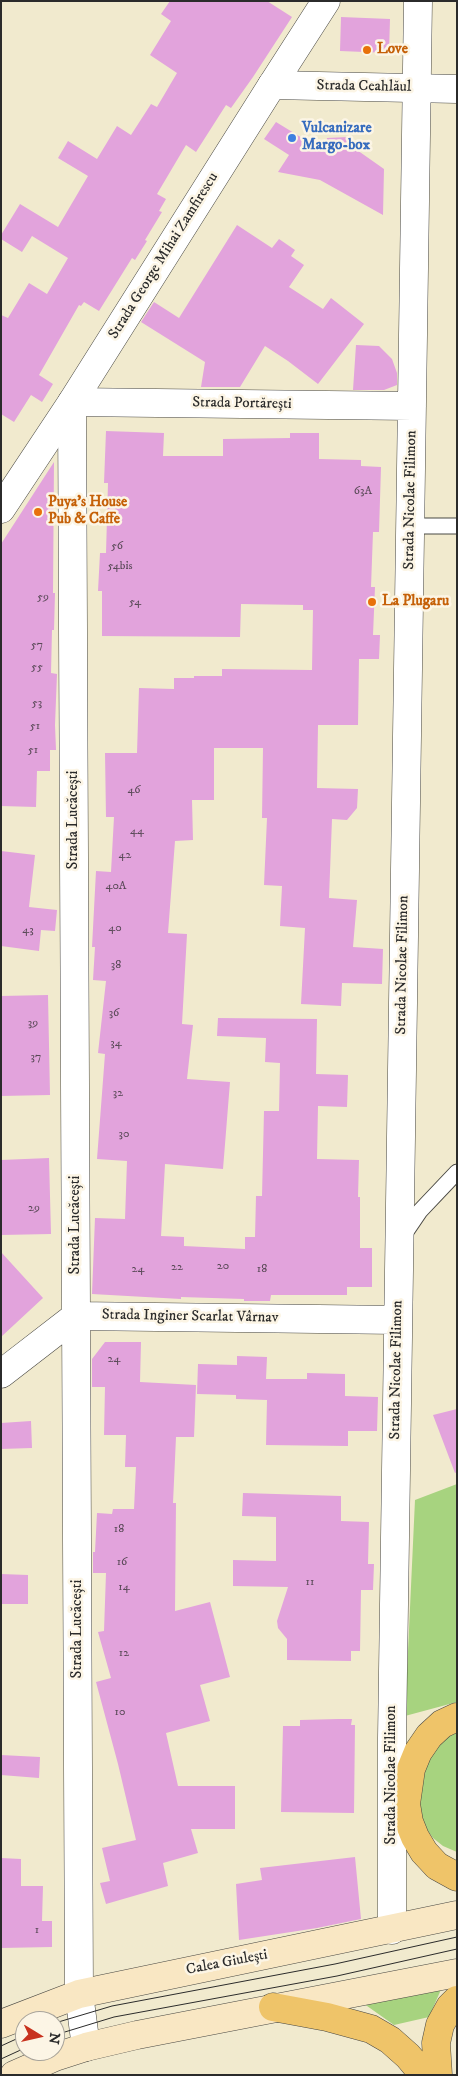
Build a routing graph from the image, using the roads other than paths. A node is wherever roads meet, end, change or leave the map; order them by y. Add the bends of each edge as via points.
1 (326, 1) edge
2 (418, 1) edge
3 (272, 85) junction
4 (417, 88) junction
5 (457, 89) edge
6 (72, 402) junction
7 (412, 406) junction
8 (1, 509) edge
9 (410, 526) junction
10 (457, 526) edge
11 (457, 1172) edge
12 (399, 1242) junction
13 (76, 1316) junction
14 (398, 1320) junction
15 (1, 1374) edge
16 (457, 1717) edge
17 (457, 1877) edge
18 (457, 1915) edge
19 (392, 1930) junction
20 (457, 1973) edge
21 (79, 1994) junction
22 (457, 2000) edge
23 (273, 2007) junction
24 (1, 2024) edge
25 (86, 2047) junction
26 (14, 2075) edge
27 (424, 2075) edge
28 (438, 2075) edge

1 - 3 street, Strada George Mihai Zamfirescu
2 - 4 street, Strada Nicolae Filimon
3 - 4 street, Strada Ceahlăul
3 - 6 street, Strada George Mihai Zamfirescu
4 - 5 street, Strada Ceahlăul
4 - 7 street, Strada Nicolae Filimon
6 - 7 street, Strada Portărești
6 - 8 street, Strada George Mihai Zamfirescu
6 - 13 street, Strada Lucăcești
7 - 9 street, Strada Nicolae Filimon
9 - 10 lane
9 - 12 street, Strada Nicolae Filimon
11 - 12 lane via 420,1210
12 - 14 street, Strada Nicolae Filimon
13 - 14 street, Strada Inginer Scarlat Vârnav
13 - 15 street
13 - 21 street, Strada Lucăcești
14 - 19 street, Strada Nicolae Filimon
16 - 17 main road via 442,1724 418,1752 411,1769 406,1804 409,1822 424,1852 437,1866
18 - 19 main road, Calea Giulești
19 - 21 main road, Calea Giulești
20 - 23 main road
21 - 24 main road, Calea Giulești
21 - 25 street, Strada Lucăcești
22 - 28 main road via 440,2025 436,2043
23 - 25 main road
23 - 27 main road via 371,2029 390,2040
25 - 26 main road

